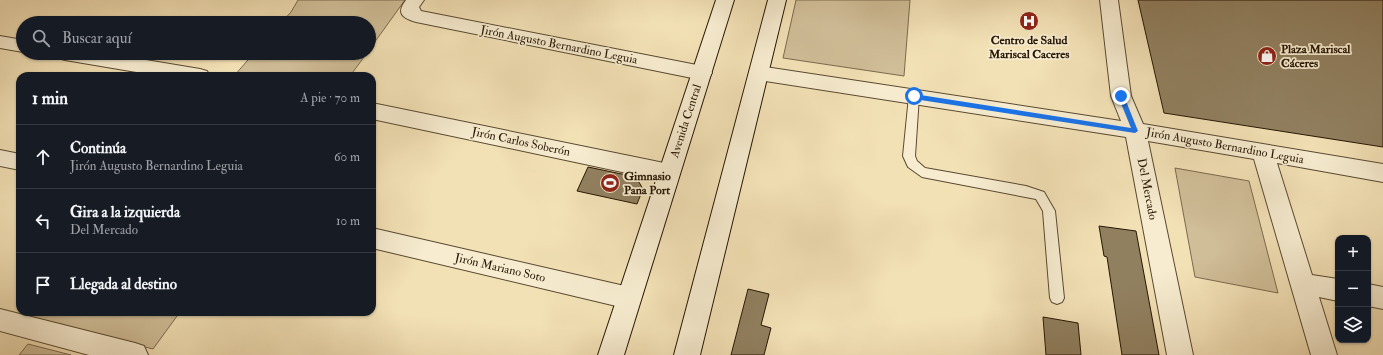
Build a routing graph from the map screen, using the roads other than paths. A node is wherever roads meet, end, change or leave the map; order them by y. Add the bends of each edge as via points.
1 (725, 0) edge
2 (776, 0) edge
3 (1109, 0) edge
4 (415, 8) edge
5 (0, 42) edge
6 (16, 45) edge
7 (106, 60) edge
8 (177, 72) edge
9 (759, 72) junction
10 (702, 73) junction
11 (914, 96) junction
12 (376, 112) edge
13 (1135, 131) junction
14 (1263, 153) junction
15 (0, 158) edge
16 (16, 161) edge
17 (669, 173) junction
18 (1383, 173) edge
19 (376, 239) edge
20 (1304, 284) junction
21 (1335, 289) edge
22 (1371, 296) edge
23 (629, 298) junction
24 (1057, 298) dead end
25 (1383, 298) edge
26 (0, 320) edge
27 (135, 355) edge
28 (611, 355) edge
29 (687, 355) edge
30 (1180, 355) edge
31 (1324, 355) edge

1 - 10 street, Avenida Central
2 - 9 street
3 - 13 street, Del Mercado via 1121,96
4 - 10 street, Jirón Augusto Bernardino Leguia
5 - 6 street
7 - 8 street
9 - 11 street, Jirón Augusto Bernardino Leguia
9 - 29 street
10 - 17 street, Avenida Central
11 - 13 street, Jirón Augusto Bernardino Leguia
11 - 24 lane via 909,156 912,164 922,172 1040,195 1049,211
12 - 17 street, Jirón Carlos Soberón
13 - 14 street, Jirón Augusto Bernardino Leguia
13 - 30 street, Del Mercado
14 - 18 street, Jirón Augusto Bernardino Leguia
14 - 20 street
15 - 16 street
17 - 23 street, Avenida Central
19 - 23 street, Jirón Mariano Soto
20 - 21 street
20 - 31 street
22 - 25 street
23 - 28 street, Avenida Central
26 - 27 street

